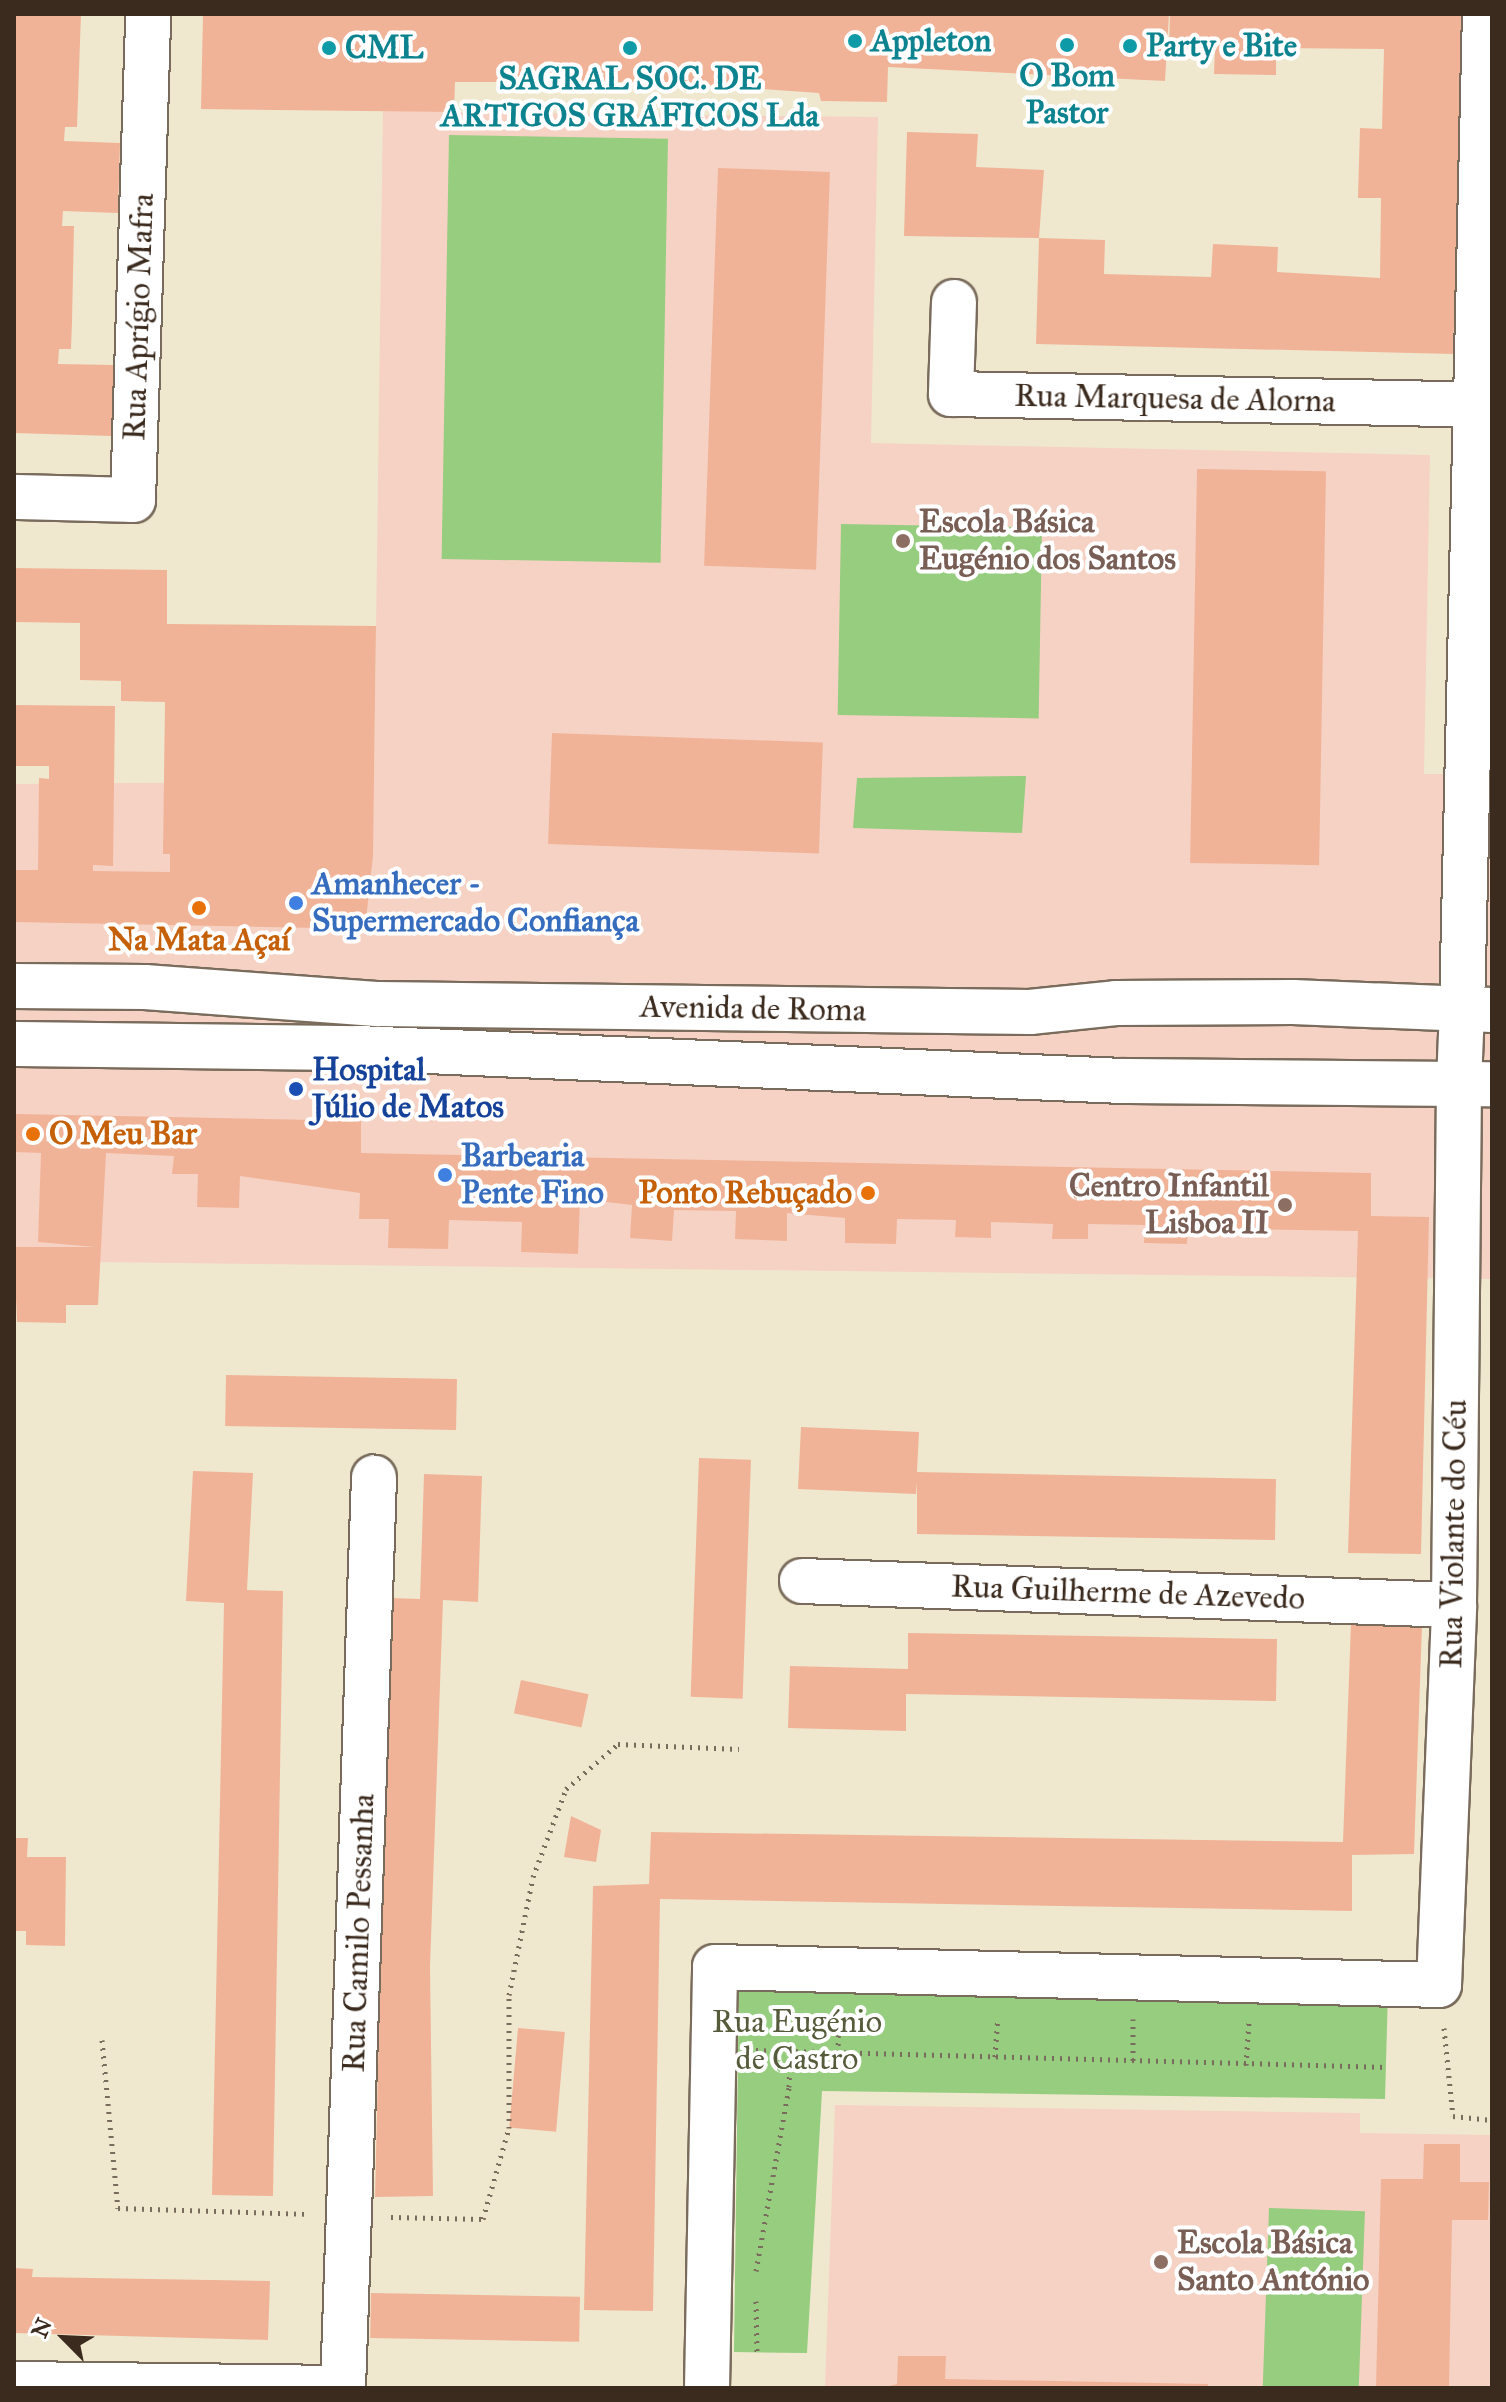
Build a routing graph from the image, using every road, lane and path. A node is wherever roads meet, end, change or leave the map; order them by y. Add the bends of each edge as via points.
1 (148, 14) edge
2 (1485, 14) edge
3 (954, 302) dead end
4 (1484, 405) edge
5 (14, 497) edge
6 (14, 986) edge
7 (1477, 1010) edge
8 (14, 1044) edge
9 (1476, 1083) edge
10 (374, 1478) dead end
11 (802, 1581) dead end
12 (1454, 1605) junction
13 (739, 1749) dead end
14 (1439, 1985) junction
15 (102, 2040) dead end
16 (751, 2050) dead end
17 (790, 2051) junction
18 (1387, 2067) dead end
19 (1492, 2120) edge
20 (350, 2215) junction
21 (755, 2276) dead end
22 (756, 2290) dead end
23 (757, 2352) dead end
24 (14, 2384) edge
25 (321, 2388) edge
26 (343, 2388) edge
27 (707, 2388) edge

1 - 5 street, Rua Aprígio Mafra via 133,500
2 - 4 street, Rua Violante do Céu
3 - 4 street, Rua Marquesa de Alorna via 951,394
4 - 7 street, Rua Violante do Céu
6 - 7 street, Avenida de Roma via 145,987 379,1004 1030,1012 1116,1003 1293,1002
7 - 9 street, Rua Violante do Céu
8 - 9 street, Avenida de Roma via 358,1048 1124,1081
9 - 12 street, Rua Violante do Céu
10 - 20 street, Rua Camilo Pessanha
11 - 12 street, Rua Guilherme de Azevedo
12 - 14 street, Rua Violante do Céu
13 - 20 path via 618,1744 566,1789 533,1877 509,1995 509,2128 483,2219
14 - 19 path via 1453,2116
14 - 27 street via 715,1967
15 - 20 path via 118,2208
16 - 17 path
17 - 18 path
17 - 21 path via 789,2087
20 - 26 street, Rua Camilo Pessanha
22 - 23 path
24 - 25 street

